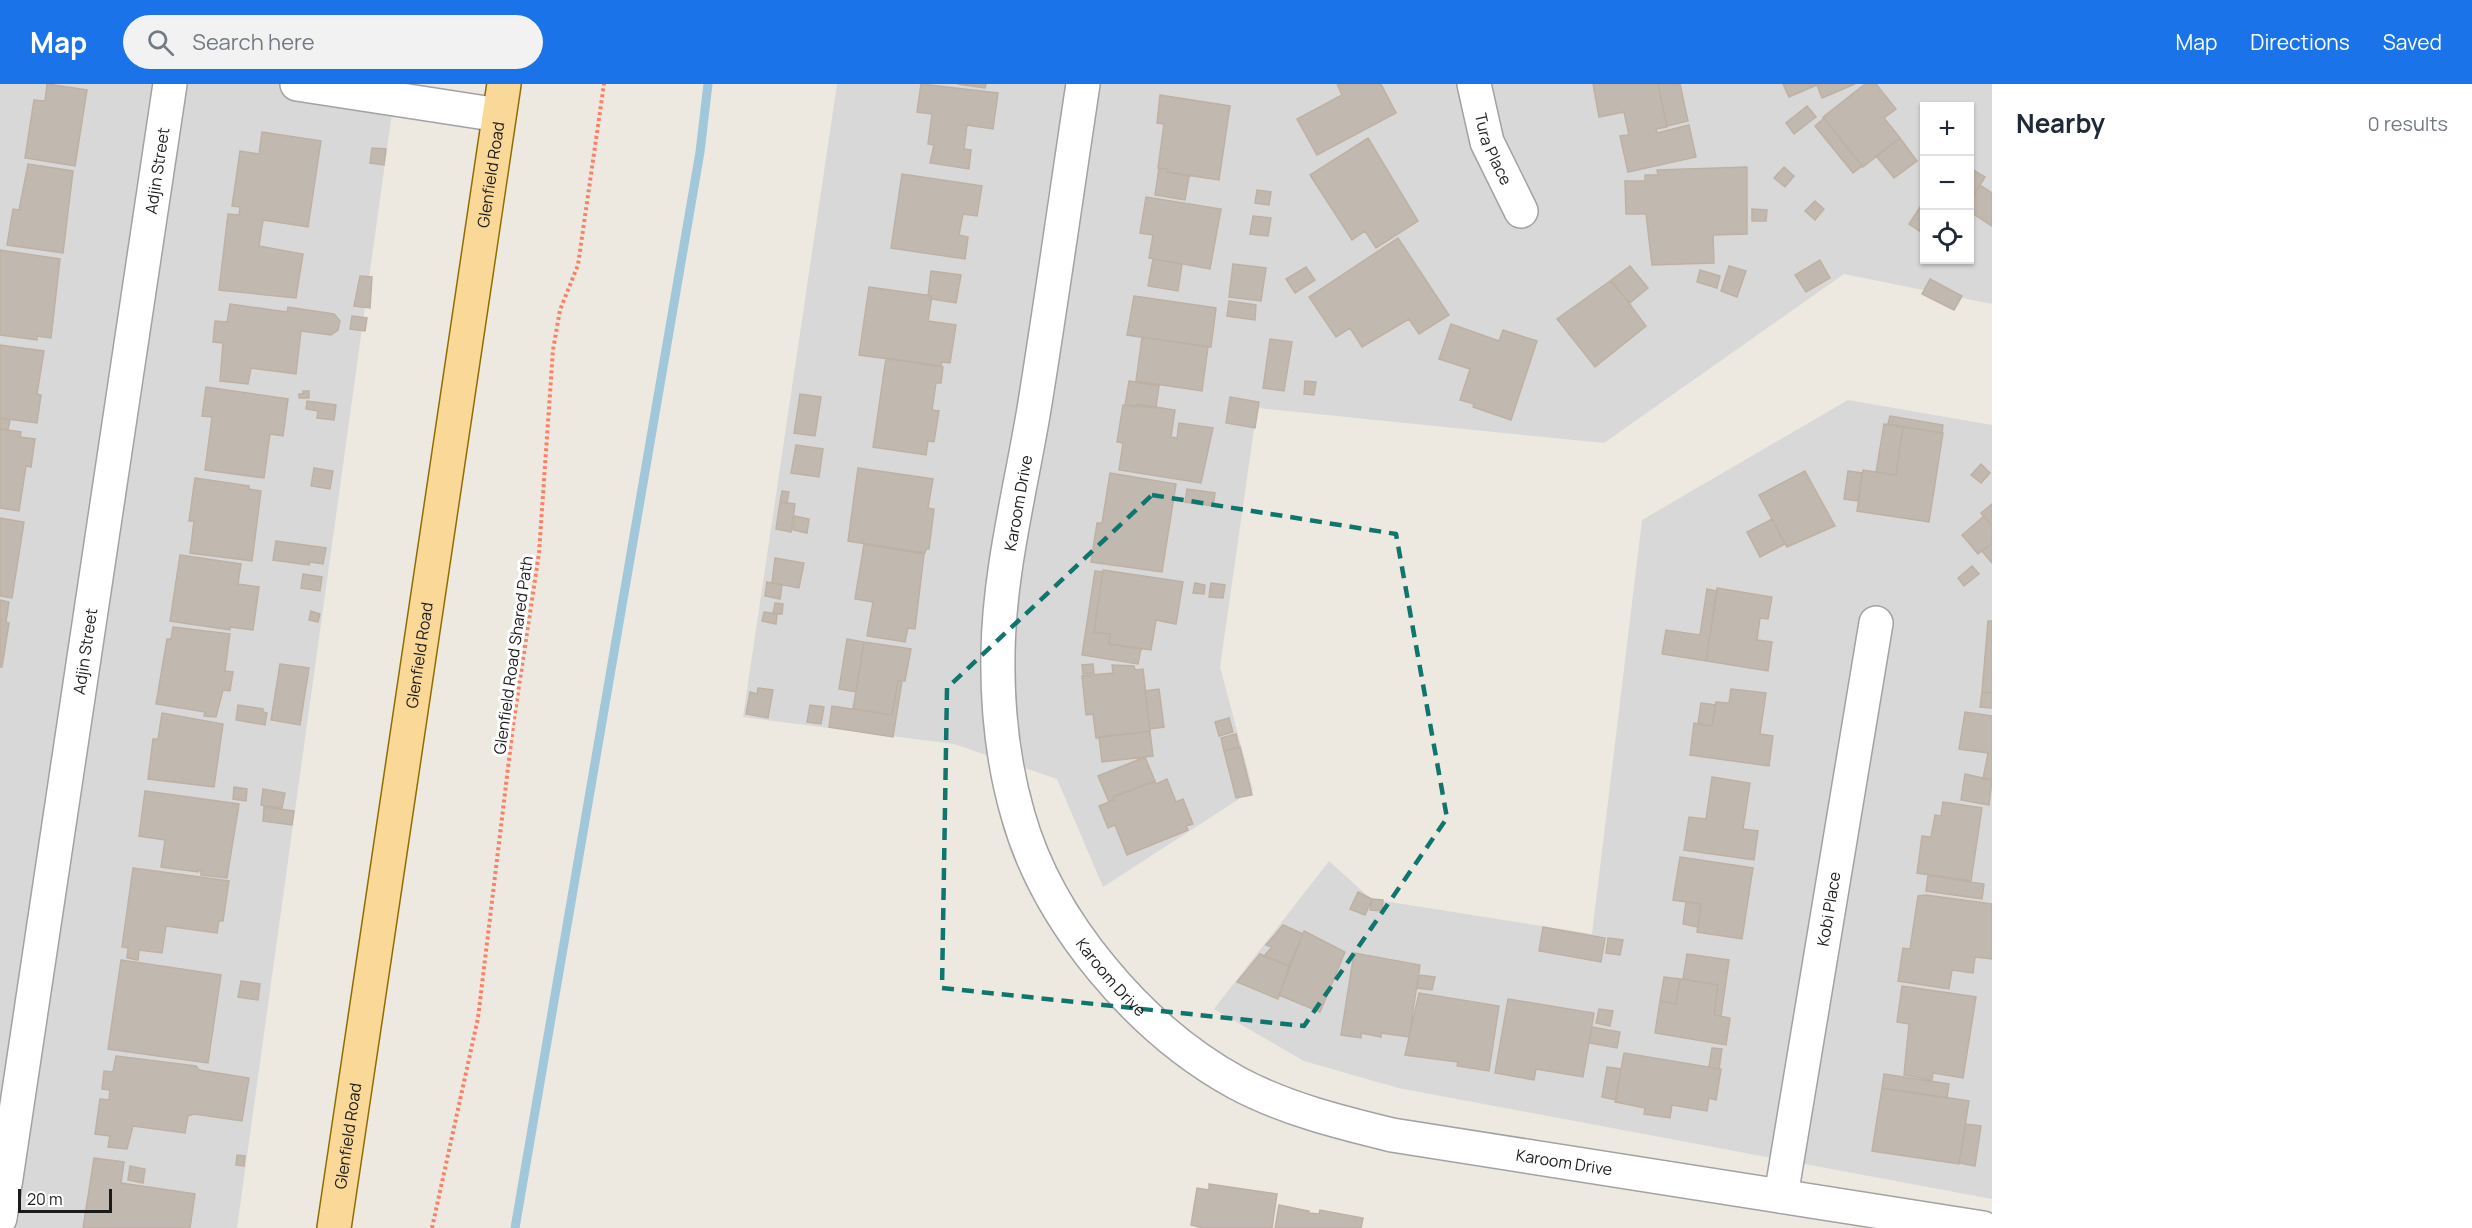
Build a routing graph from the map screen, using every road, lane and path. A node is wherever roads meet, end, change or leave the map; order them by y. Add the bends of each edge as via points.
1 (170, 84) edge
2 (297, 84) edge
3 (604, 84) edge
4 (1083, 84) edge
5 (1474, 84) edge
6 (501, 100) edge
7 (1521, 211) dead end
8 (1876, 623) dead end
9 (9, 1095) edge
10 (1781, 1196) junction
11 (0, 1218) edge
12 (334, 1228) edge
13 (432, 1228) edge
14 (1983, 1228) edge

1 - 9 street, Adjin Street
2 - 6 street
3 - 13 path, Glenfield Road Shared Path via 578,265 560,310 553,351 539,553 516,703 478,1018
4 - 10 street, Karoom Drive via 1001,600 998,651 998,705 1018,817 1040,873 1068,922 1110,978 1150,1021 1236,1082 1281,1104 1392,1135
5 - 7 street, Tura Place via 1487,142
6 - 12 main road, Glenfield Road
8 - 10 street, Kobi Place
9 - 11 street, Adjin Street
10 - 14 street, Karoom Drive

